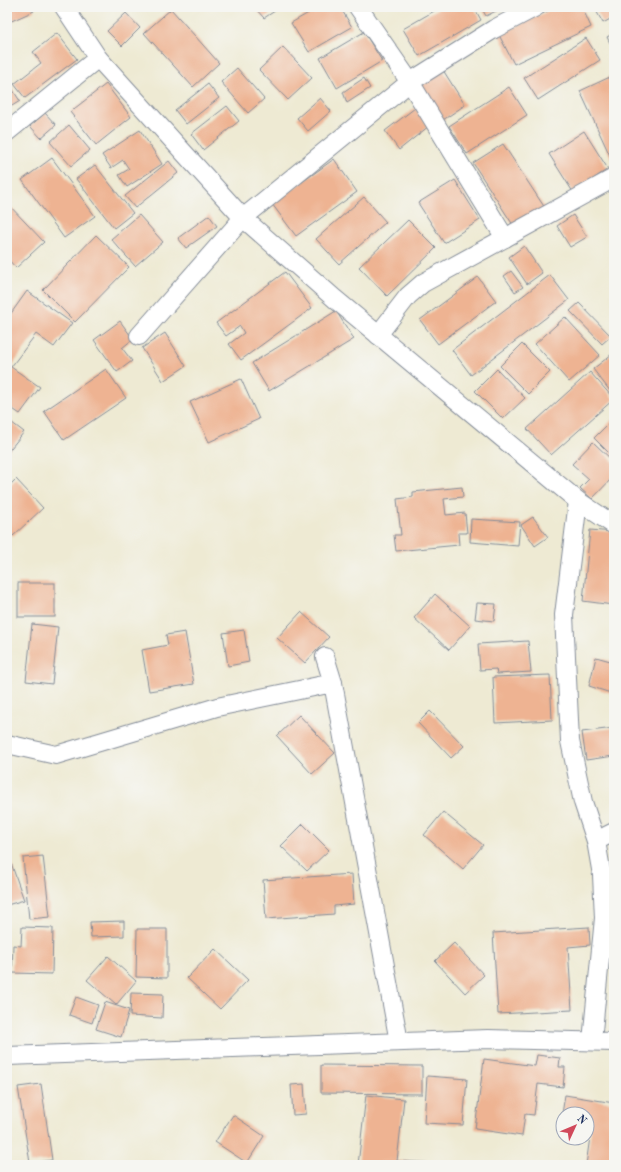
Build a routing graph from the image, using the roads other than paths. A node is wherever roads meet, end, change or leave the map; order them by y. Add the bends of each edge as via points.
1 (64, 7) edge
2 (358, 7) edge
3 (536, 7) edge
4 (98, 58) junction
5 (410, 82) junction
6 (7, 132) edge
7 (614, 178) edge
8 (243, 218) junction
9 (505, 238) junction
10 (378, 335) junction
11 (139, 336) dead end
12 (578, 501) junction
13 (614, 525) edge
14 (325, 657) dead end
15 (333, 683) junction
16 (7, 744) edge
17 (614, 832) edge
18 (596, 841) junction
19 (609, 919) edge
20 (592, 1041) junction
21 (399, 1042) junction
22 (614, 1042) edge
23 (7, 1056) edge

1 - 4 street
2 - 5 street
3 - 5 street via 494,29
4 - 6 street
4 - 8 street
5 - 8 street
5 - 9 street
7 - 9 street
8 - 10 street
8 - 11 street
9 - 10 street via 415,289
10 - 12 street
12 - 13 street
12 - 18 street via 564,615 570,741 583,802
14 - 15 street
15 - 16 street via 218,707 56,755
15 - 21 street
17 - 18 street
18 - 19 street
19 - 20 street
20 - 21 street via 488,1039
20 - 22 street
21 - 23 street

